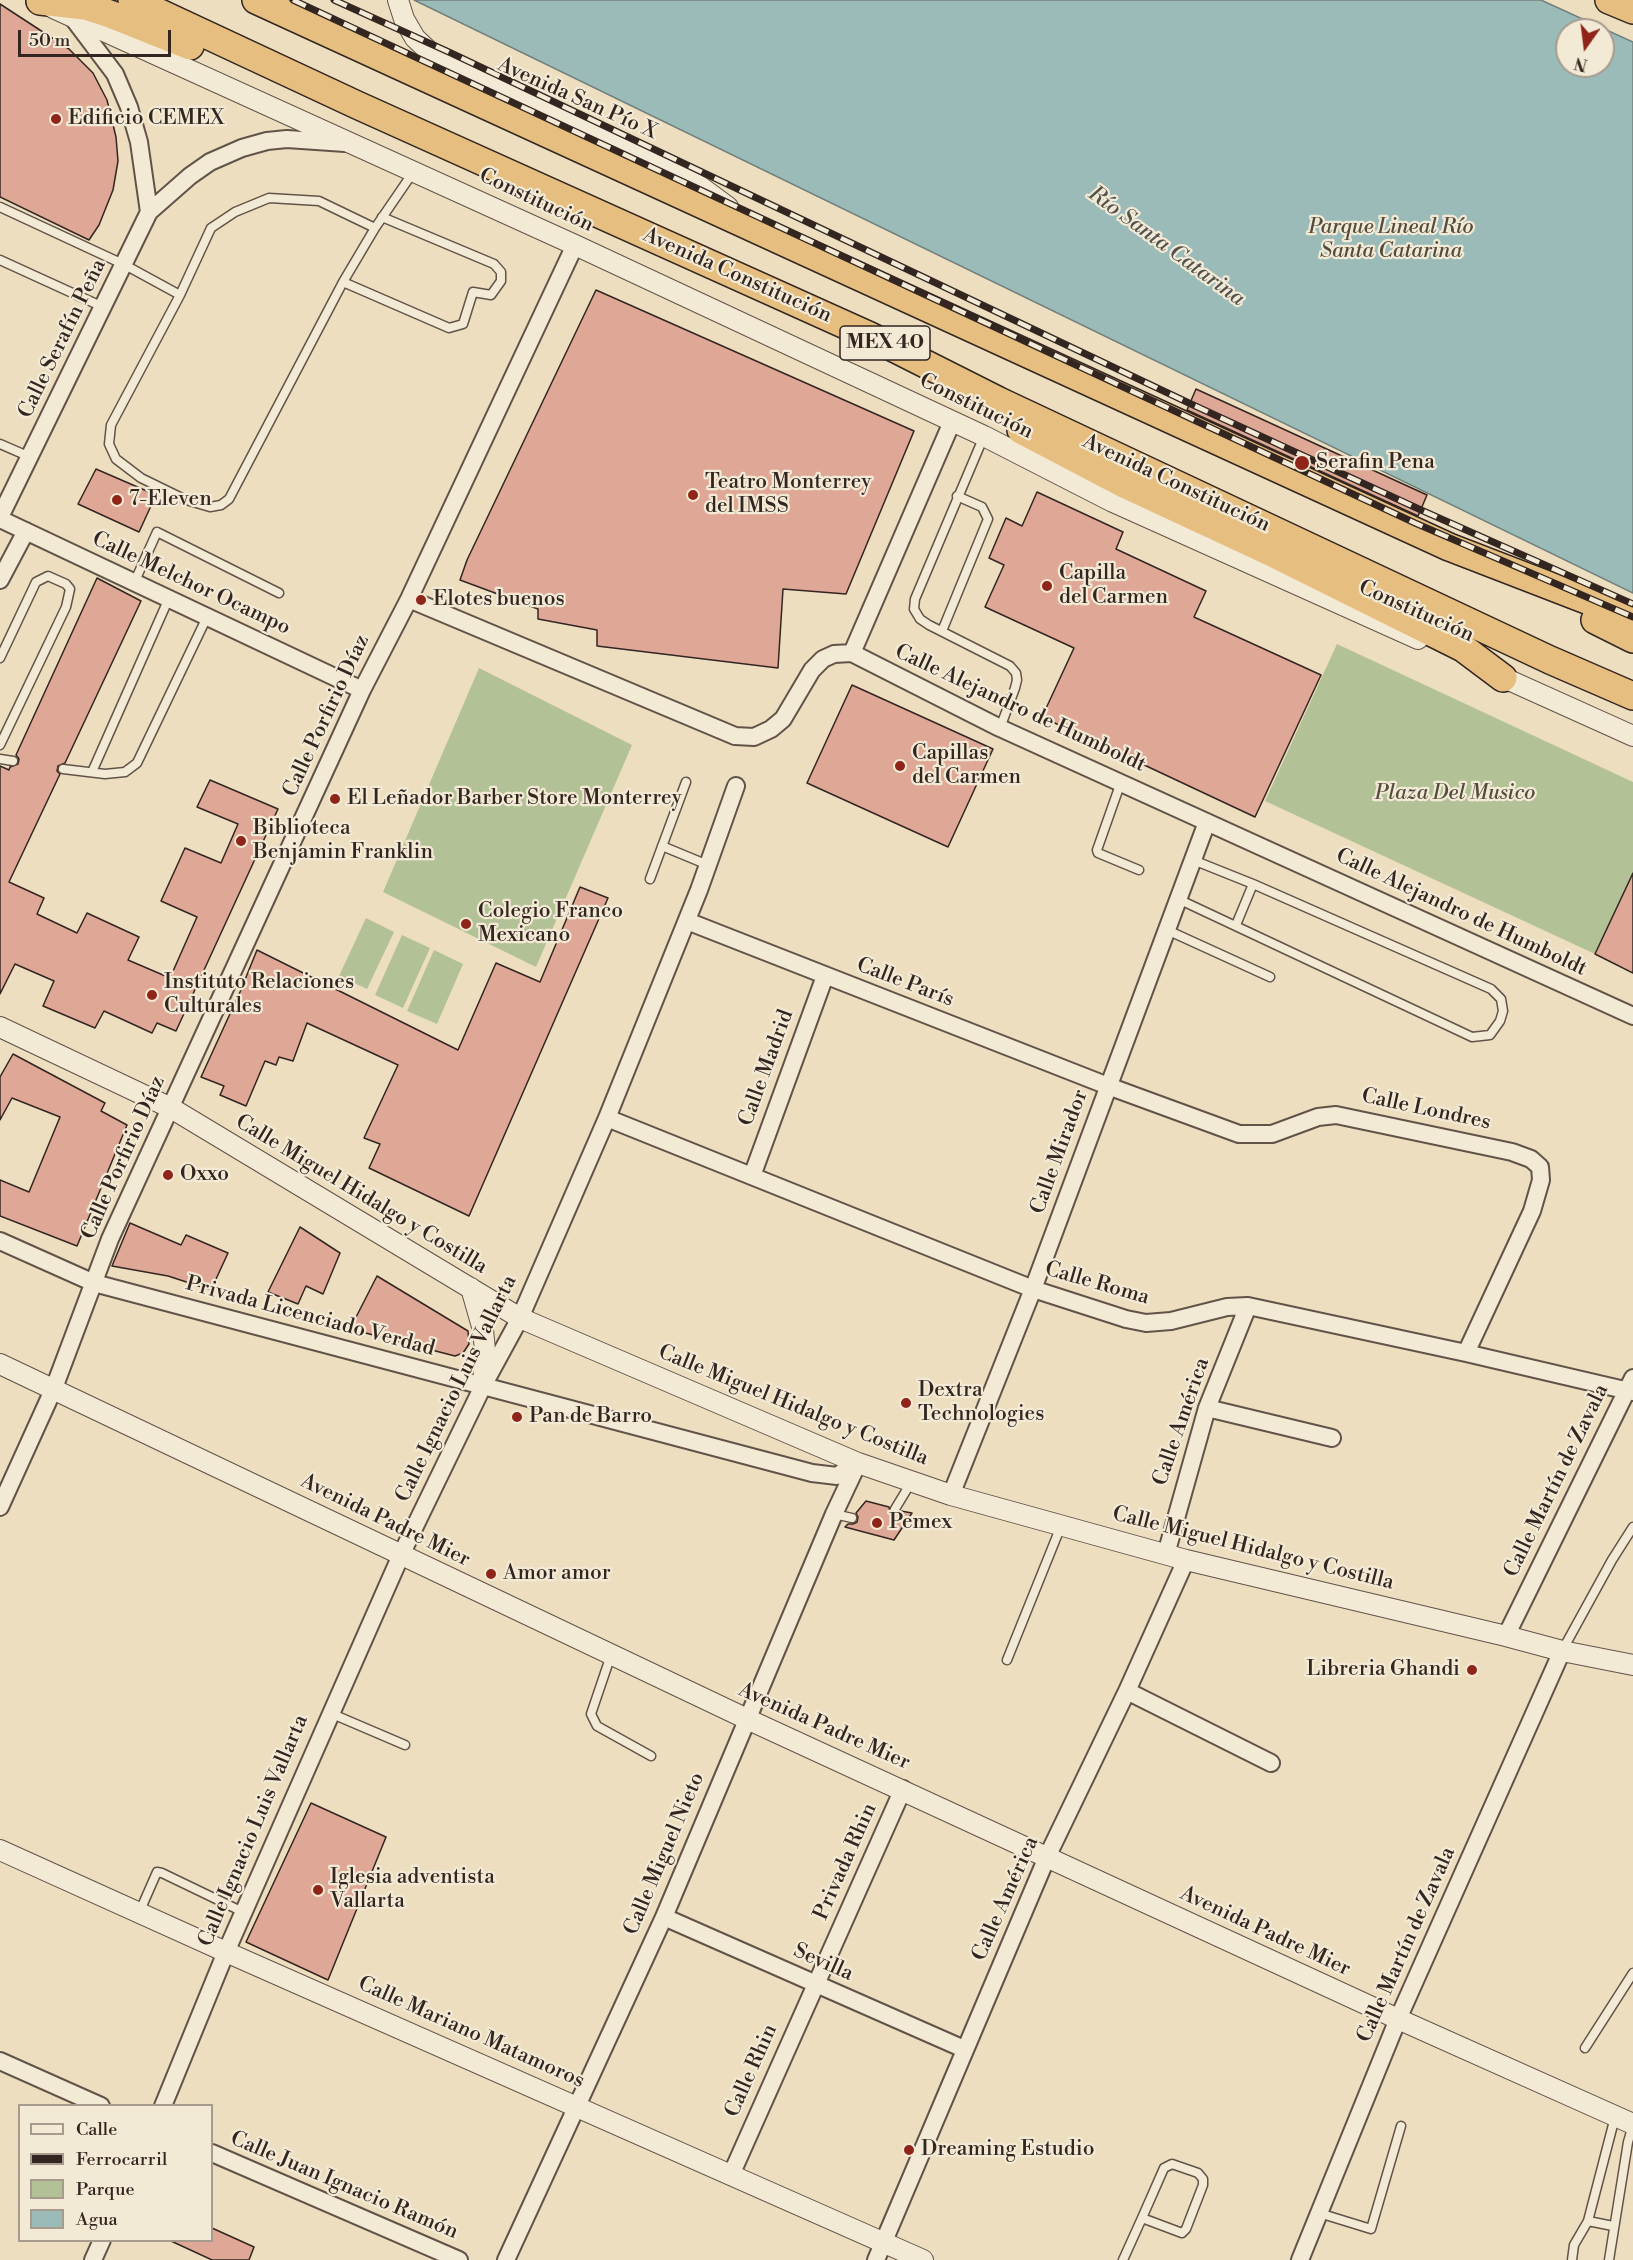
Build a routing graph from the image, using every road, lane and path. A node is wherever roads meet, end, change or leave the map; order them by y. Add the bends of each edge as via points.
1 (132, 0) edge
2 (256, 0) edge
3 (398, 0) edge
4 (1609, 0) edge
5 (39, 1) edge
6 (1633, 10) edge
7 (72, 17) junction
8 (357, 105) junction
9 (355, 144) junction
10 (414, 171) junction
11 (0, 207) edge
12 (149, 212) junction
13 (382, 217) junction
14 (375, 228) junction
15 (754, 228) junction
16 (575, 245) junction
17 (0, 260) edge
18 (125, 265) junction
19 (343, 282) junction
20 (180, 295) junction
21 (103, 308) junction
22 (870, 336) junction
23 (952, 422) junction
24 (984, 436) junction
25 (0, 444) edge
26 (30, 457) junction
27 (957, 496) junction
28 (0, 518) edge
29 (26, 531) junction
30 (1449, 547) junction
31 (0, 580) edge
32 (134, 583) junction
33 (279, 593) dead end
34 (169, 598) junction
35 (409, 599) junction
36 (207, 616) junction
37 (1633, 618) edge
38 (942, 632) junction
39 (1633, 639) edge
40 (852, 653) junction
41 (0, 658) edge
42 (1503, 678) junction
43 (362, 690) junction
44 (1633, 696) edge
45 (1000, 728) junction
46 (1633, 736) edge
47 (0, 745) edge
48 (0, 759) edge
49 (13, 760) dead end
50 (63, 769) dead end
51 (92, 772) junction
52 (686, 782) dead end
53 (1121, 782) junction
54 (736, 786) dead end
55 (1207, 822) junction
56 (662, 846) junction
57 (1193, 860) junction
58 (708, 865) junction
59 (1139, 870) dead end
60 (650, 879) dead end
61 (1253, 884) junction
62 (1178, 899) junction
63 (687, 921) junction
64 (1236, 925) junction
65 (1167, 930) junction
66 (825, 975) junction
67 (1270, 977) dead end
68 (1633, 1016) edge
69 (0, 1027) edge
70 (1108, 1086) junction
71 (171, 1108) junction
72 (607, 1118) junction
73 (752, 1176) junction
74 (0, 1241) edge
75 (94, 1283) junction
76 (471, 1288) junction
77 (1033, 1289) junction
78 (1248, 1306) junction
79 (520, 1318) junction
80 (1466, 1353) junction
81 (0, 1364) edge
82 (483, 1386) junction
83 (1631, 1387) edge
84 (54, 1388) junction
85 (1207, 1408) junction
86 (1332, 1438) dead end
87 (855, 1461) junction
88 (912, 1481) junction
89 (951, 1495) junction
90 (0, 1507) edge
91 (895, 1509) dead end
92 (834, 1514) junction
93 (852, 1518) dead end
94 (1062, 1525) junction
95 (1633, 1527) edge
96 (1166, 1554) junction
97 (400, 1555) junction
98 (1186, 1560) junction
99 (1506, 1635) junction
100 (1562, 1651) junction
101 (611, 1655) junction
102 (1007, 1660) dead end
103 (1633, 1665) edge
104 (1127, 1691) junction
105 (330, 1713) junction
106 (747, 1719) junction
107 (405, 1745) dead end
108 (651, 1756) dead end
109 (1271, 1763) dead end
110 (903, 1789) junction
111 (0, 1850) edge
112 (1047, 1857) junction
113 (243, 1912) junction
114 (139, 1913) junction
115 (664, 1917) junction
116 (226, 1952) junction
117 (1633, 1973) edge
118 (816, 1985) junction
119 (1398, 2019) junction
120 (1585, 2048) dead end
121 (964, 2049) junction
122 (0, 2061) edge
123 (97, 2104) edge
124 (164, 2104) edge
125 (576, 2106) junction
126 (1627, 2122) edge
127 (1401, 2126) dead end
128 (213, 2153) edge
129 (731, 2175) junction
130 (1319, 2213) junction
131 (1142, 2218) junction
132 (1588, 2221) junction
133 (1613, 2226) junction
134 (102, 2242) edge
135 (880, 2251) edge
136 (93, 2260) edge
137 (459, 2260) edge
138 (506, 2260) edge
139 (923, 2260) edge
140 (1123, 2260) edge
141 (1300, 2260) edge
142 (1572, 2260) edge
143 (1609, 2260) edge

1 - 8 highway, Avenida Constitución / MEX 40
2 - 15 highway, MEX 40
3 - 15 street, Avenida San Pío X via 415,38 451,67 654,161 701,187
4 - 6 highway
5 - 7 street, Constitución
5 - 8 highway via 85,6 110,14 279,81
7 - 9 street, Constitución
7 - 12 street via 115,74 129,107 139,142
8 - 22 highway, Avenida Constitución / MEX 40
9 - 10 street, Constitución
9 - 12 street, Calle Serafín Peña via 287,139 242,148 203,167
10 - 13 lane
10 - 16 street, Constitución
11 - 18 lane
12 - 18 street, Calle Serafín Peña
13 - 14 lane
13 - 19 lane via 494,264 501,272 501,281 491,295 473,292 463,324 448,328
14 - 19 lane
14 - 20 lane via 319,201 269,198 235,212 211,228
15 - 30 highway, MEX 40
16 - 23 street, Constitución
16 - 35 street, Calle Porfirio Díaz
17 - 21 lane
18 - 20 lane
18 - 21 street, Calle Serafín Peña
19 - 20 lane via 229,499 221,506 210,507 141,478 116,459 109,444 111,425
21 - 26 street, Calle Serafín Peña
22 - 42 highway via 991,414 1124,484 1463,648
22 - 44 highway, Avenida Constitución / MEX 40 via 999,401
23 - 24 street, Constitución
23 - 40 street
24 - 27 lane
24 - 42 street, Constitución via 1113,502
25 - 26 lane
26 - 28 street, Calle Serafín Peña
27 - 38 lane via 915,599 914,609 920,619
27 - 38 lane via 982,507 988,519
28 - 29 street, Calle Melchor Ocampo
29 - 31 street
29 - 32 street, Calle Melchor Ocampo
30 - 37 highway, MEX 40
30 - 39 highway
32 - 33 lane via 157,532
32 - 34 street, Calle Melchor Ocampo
34 - 36 street, Calle Melchor Ocampo
34 - 51 lane
35 - 40 street via 735,736 754,737 771,729 783,719 812,670 823,659
35 - 43 street, Calle Porfirio Díaz
36 - 43 street, Calle Melchor Ocampo
36 - 51 lane via 137,763 125,772
38 - 45 lane via 1011,666 1016,673 1015,688
40 - 45 street, Calle Alejandro de Humboldt
41 - 47 lane via 36,582 48,576 66,584 70,589 66,607
42 - 46 street, Constitución
43 - 71 street, Calle Porfirio Díaz
45 - 53 street, Calle Alejandro de Humboldt
48 - 49 lane
50 - 51 lane
52 - 56 lane
53 - 55 street, Calle Alejandro de Humboldt
53 - 59 lane via 1096,850
54 - 58 street, Calle Ignacio Luis Vallarta
55 - 57 street, Calle Mirador
55 - 68 street, Calle Alejandro de Humboldt
56 - 58 lane
56 - 60 lane
57 - 61 lane
57 - 62 street, Calle Mirador
58 - 63 street, Calle Ignacio Luis Vallarta
61 - 64 lane
61 - 64 lane via 1491,989 1501,999 1500,1021 1490,1035 1472,1037
62 - 64 lane
62 - 65 street, Calle Mirador
63 - 66 street, Calle París
63 - 72 street, Calle Ignacio Luis Vallarta
65 - 67 lane
65 - 70 street, Calle Mirador
66 - 70 street, Calle París
66 - 73 street, Calle Madrid
69 - 71 street, Calle Miguel Hidalgo y Costilla
70 - 77 street, Calle Mirador
70 - 80 street, Calle Londres via 1239,1134 1272,1134 1318,1117 1336,1115 1531,1159 1540,1167 1541,1180 1532,1210
71 - 75 street, Calle Porfirio Díaz via 110,1239
71 - 76 street, Calle Miguel Hidalgo y Costilla
72 - 73 street, Calle Roma
72 - 79 street, Calle Ignacio Luis Vallarta
73 - 77 street, Calle Roma
74 - 75 street, Privada Licenciado Verdad
75 - 82 street, Privada Licenciado Verdad
75 - 84 street, Calle Porfirio Díaz
76 - 79 street, Calle Miguel Hidalgo y Costilla
76 - 82 street via 483,1330
77 - 78 street, Calle Roma via 1146,1323
77 - 89 street, Calle Mirador
78 - 80 street, Calle Roma
78 - 85 street, Calle América
79 - 82 street, Calle Ignacio Luis Vallarta
79 - 87 street, Calle Miguel Hidalgo y Costilla
80 - 83 street, Calle Roma
81 - 84 street, Avenida Padre Mier
82 - 87 street, Privada Licenciado Verdad via 812,1473 837,1476
82 - 97 street, Calle Ignacio Luis Vallarta
83 - 99 street, Calle Martín de Zavala
84 - 90 street, Calle Porfirio Díaz
84 - 97 street, Avenida Padre Mier
85 - 86 street
85 - 96 street, Calle América
87 - 88 street, Calle Miguel Hidalgo y Costilla
87 - 92 street, Calle Miguel Nieto
88 - 89 street, Calle Miguel Hidalgo y Costilla
88 - 91 lane
89 - 94 street, Calle Miguel Hidalgo y Costilla
92 - 93 lane
92 - 106 street, Calle Miguel Nieto
94 - 96 street, Calle Miguel Hidalgo y Costilla
94 - 102 lane
95 - 100 lane
96 - 98 street, Calle Miguel Hidalgo y Costilla
97 - 101 street, Avenida Padre Mier
97 - 105 street, Calle Ignacio Luis Vallarta
98 - 99 street, Calle Miguel Hidalgo y Costilla
98 - 104 street, Calle América
99 - 100 street, Calle Miguel Hidalgo y Costilla
100 - 103 street, Calle Miguel Hidalgo y Costilla
100 - 119 street, Calle Martín de Zavala
101 - 106 street, Avenida Padre Mier
101 - 108 lane via 591,1714 597,1726
104 - 109 street
104 - 112 street, Calle América
105 - 107 lane
105 - 113 street, Calle Ignacio Luis Vallarta
106 - 110 street, Avenida Padre Mier
106 - 115 street, Calle Miguel Nieto
110 - 112 street, Avenida Padre Mier
110 - 118 street, Privada Rhin
111 - 114 street, Calle Mariano Matamoros
112 - 119 street, Avenida Padre Mier
112 - 121 street, Calle América
113 - 114 lane via 157,1872
113 - 116 street, Calle Ignacio Luis Vallarta
114 - 116 street, Calle Mariano Matamoros
115 - 118 street, Sevilla
115 - 125 street, Calle Miguel Nieto
116 - 124 street, Calle Ignacio Luis Vallarta
116 - 125 street, Calle Mariano Matamoros
117 - 120 lane
118 - 121 street, Sevilla
118 - 129 street, Calle Rhin
119 - 126 street, Avenida Padre Mier
119 - 130 street, Calle Martín de Zavala
121 - 135 street, Calle América
122 - 123 street
125 - 129 street, Calle Mariano Matamoros
125 - 138 street, Calle Miguel Nieto
126 - 132 lane
126 - 133 lane via 1628,2142
127 - 130 lane via 1371,2229
128 - 137 street, Calle Juan Ignacio Ramón
129 - 135 street, Calle Mariano Matamoros
130 - 141 street, Calle Martín de Zavala
131 - 131 lane via 1182,2233 1203,2179 1198,2173 1167,2165
131 - 140 lane
132 - 133 lane
132 - 142 lane via 1574,2246
133 - 143 lane
134 - 136 street
135 - 139 street, Calle Mariano Matamoros

